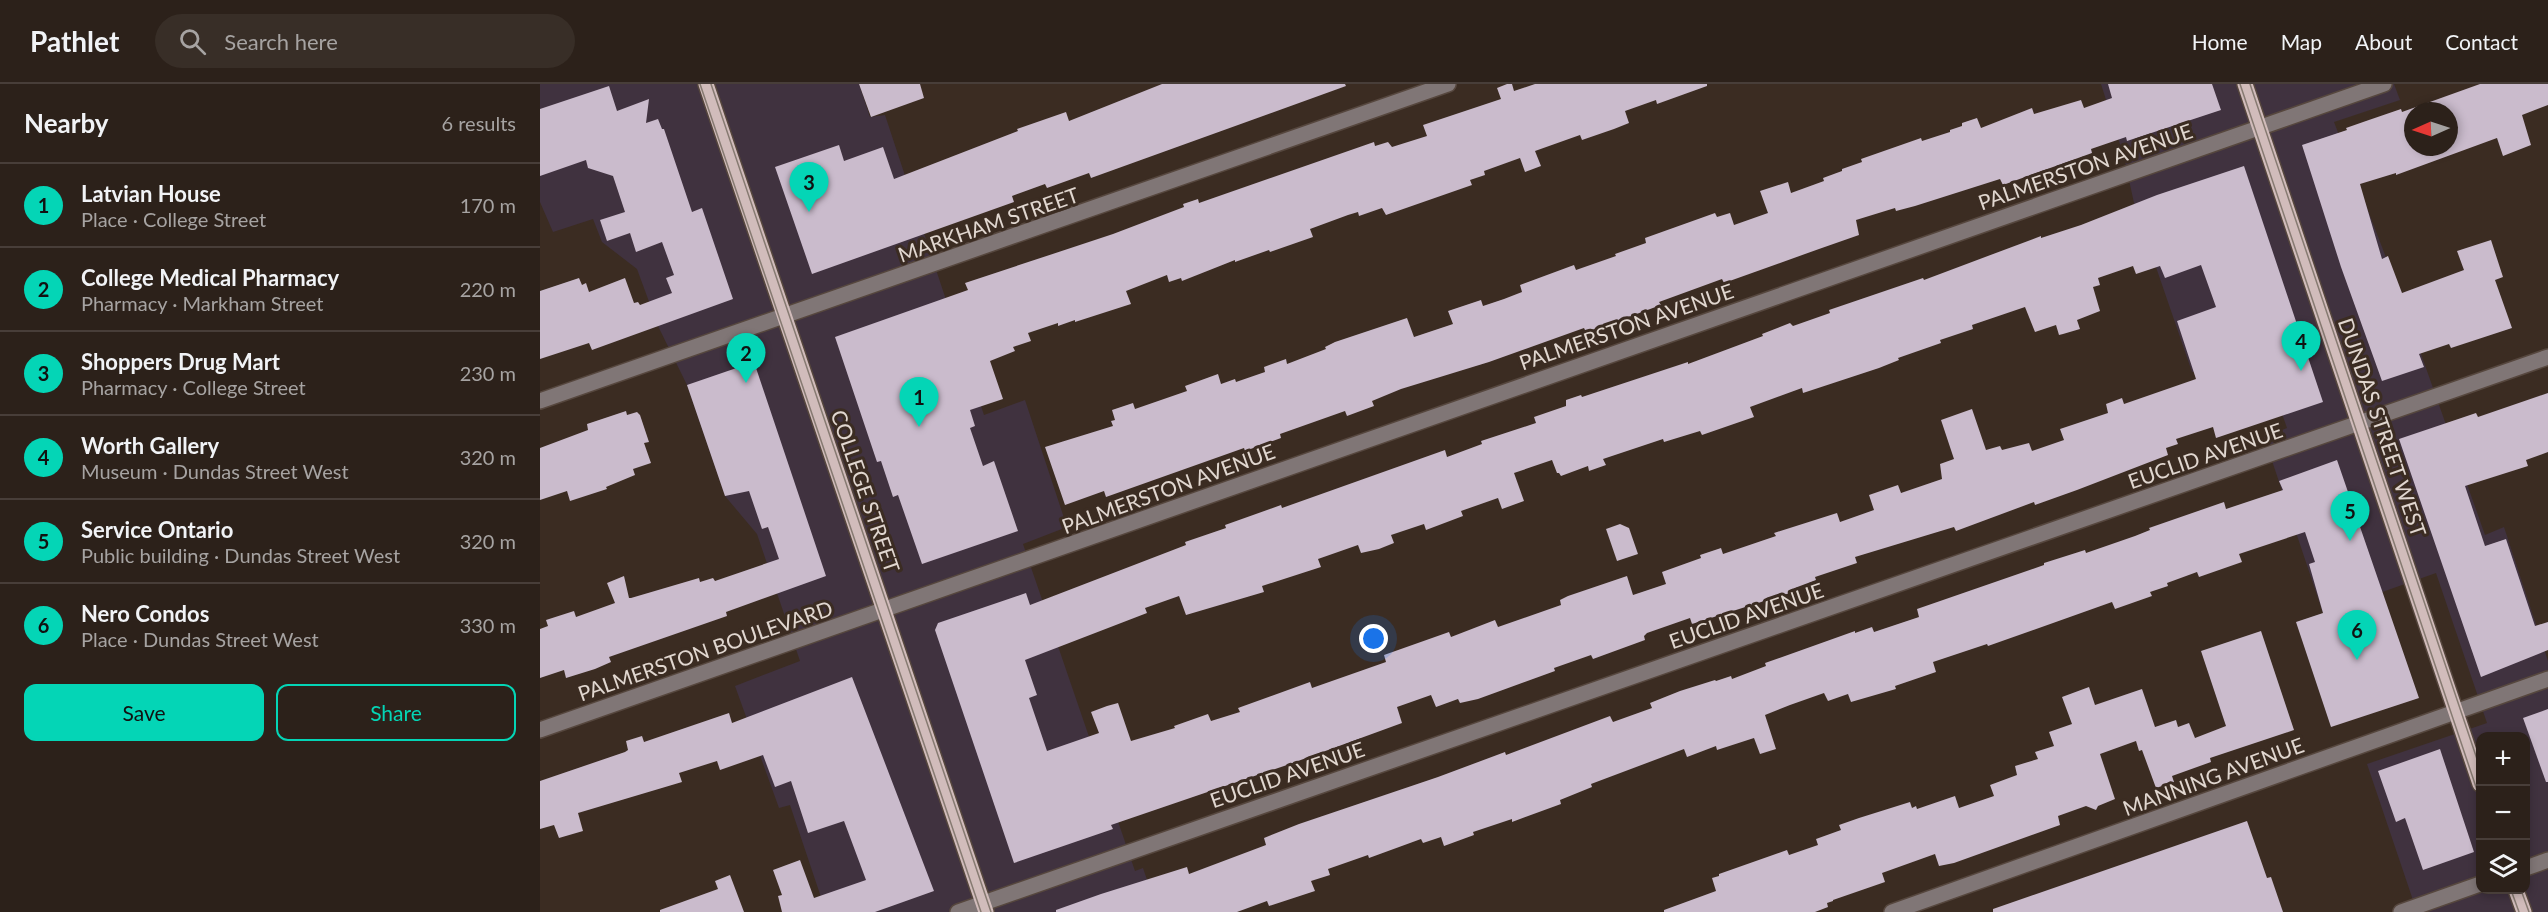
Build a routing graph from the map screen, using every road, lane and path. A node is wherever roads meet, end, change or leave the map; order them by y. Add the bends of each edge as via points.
1 (706, 84) edge
2 (1448, 84) edge
3 (2245, 84) edge
4 (2384, 84) edge
5 (2259, 127) junction
6 (785, 317) junction
7 (2548, 357) edge
8 (540, 401) edge
9 (2360, 423) junction
10 (884, 610) junction
11 (2548, 679) edge
12 (2456, 711) junction
13 (540, 730) edge
14 (2476, 769) edge
15 (2548, 860) edge
16 (2530, 867) edge
17 (2476, 886) edge
18 (2517, 894) edge
19 (984, 908) edge
20 (958, 912) edge
21 (1892, 912) edge
22 (2401, 912) edge
23 (2524, 912) edge

1 - 6 main road, COLLEGE STREET
2 - 6 street, MARKHAM STREET
3 - 5 main road, DUNDAS STREET WEST
4 - 5 street, PALMERSTON AVENUE
5 - 9 main road, DUNDAS STREET WEST
5 - 10 street, PALMERSTON AVENUE
6 - 8 street, MARKHAM STREET
6 - 10 main road, COLLEGE STREET
7 - 9 street, EUCLID AVENUE
9 - 12 main road, DUNDAS STREET WEST
9 - 19 street, EUCLID AVENUE
10 - 13 street, PALMERSTON BOULEVARD
10 - 19 main road, COLLEGE STREET
11 - 12 street, MANNING AVENUE
12 - 14 main road, DUNDAS STREET WEST
12 - 21 street, MANNING AVENUE
15 - 16 street
17 - 22 street
18 - 23 main road
19 - 20 street, EUCLID AVENUE

